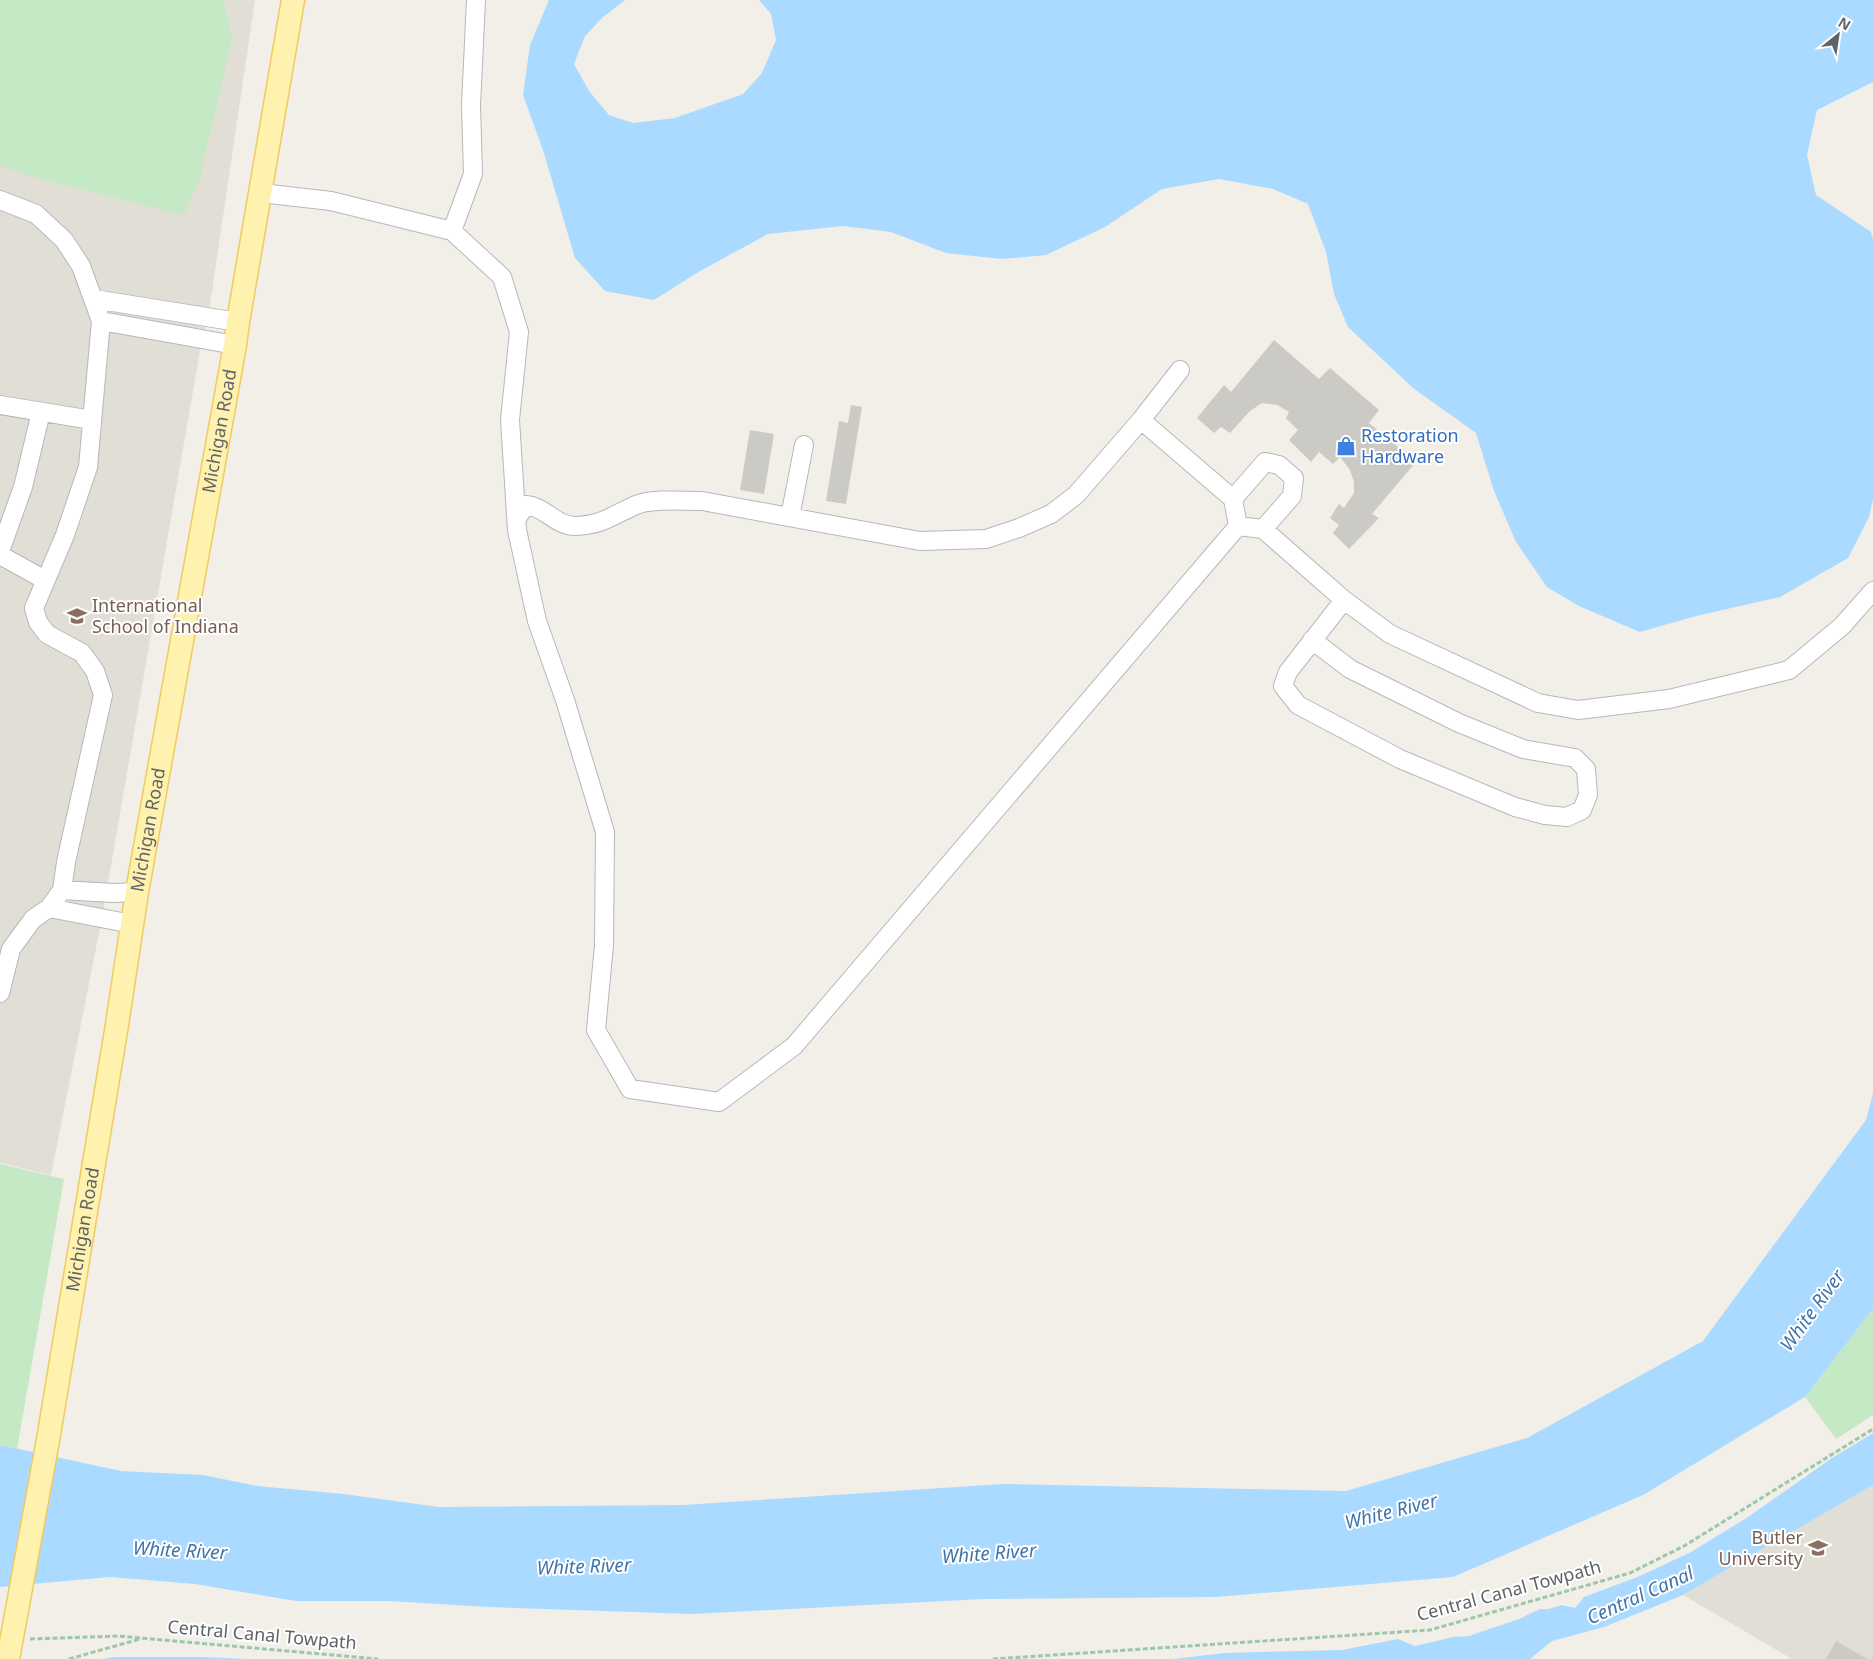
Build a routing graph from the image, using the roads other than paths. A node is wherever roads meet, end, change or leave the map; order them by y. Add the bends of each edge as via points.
1 (293, 0) edge
2 (476, 0) edge
3 (261, 193) junction
4 (0, 200) edge
5 (452, 231) junction
6 (94, 299) junction
7 (101, 321) junction
8 (238, 322) junction
9 (235, 345) junction
10 (1180, 370) dead end
11 (0, 405) edge
12 (41, 412) junction
13 (92, 420) junction
14 (1141, 420) junction
15 (804, 445) dead end
16 (514, 475) junction
17 (1233, 499) junction
18 (533, 506) junction
19 (790, 517) junction
20 (517, 518) junction
21 (1238, 526) junction
22 (1263, 528) junction
23 (0, 551) edge
24 (0, 555) edge
25 (45, 580) junction
26 (1873, 591) edge
27 (1344, 600) junction
28 (1312, 640) junction
29 (62, 890) junction
30 (137, 892) junction
31 (49, 908) junction
32 (132, 924) junction
33 (0, 993) edge
34 (8, 1659) edge

1 - 3 main road, Michigan Road
2 - 5 lane via 471,105 472,174
3 - 5 lane via 331,201
3 - 8 main road, Michigan Road
4 - 6 lane via 36,214 64,240 81,266
5 - 16 lane via 502,277 520,332 510,420
6 - 7 lane
6 - 8 lane
7 - 9 lane
7 - 13 lane
8 - 9 main road, Michigan Road
9 - 30 main road, Michigan Road
10 - 14 lane
11 - 12 lane
12 - 13 lane
12 - 23 lane via 23,487
13 - 25 lane via 88,467 65,535
14 - 17 lane
14 - 19 lane via 1076,495 1051,514 986,539 920,541
15 - 19 lane
16 - 18 lane
16 - 20 lane
17 - 21 lane
17 - 22 lane via 1265,462 1278,465 1294,478 1292,496
18 - 19 lane via 572,526 595,524 638,504 668,500 702,501
18 - 20 lane via 526,505
20 - 21 lane via 537,621 605,832 604,945 596,1030 630,1089 719,1102 794,1046
21 - 22 lane
22 - 27 lane
24 - 25 lane
25 - 29 lane via 34,608 38,622 47,634 82,653 95,671 103,695
26 - 27 lane via 1842,626 1789,670 1669,699 1578,710 1538,703 1390,634
27 - 28 lane
28 - 28 lane via 1288,672 1284,686 1298,705 1400,759 1515,807 1567,817 1582,810 1588,795 1586,769 1575,758 1523,749 1459,723 1350,669
29 - 30 lane
29 - 31 lane
30 - 32 main road, Michigan Road
31 - 32 lane
31 - 33 lane via 33,919 11,949
32 - 34 main road, Michigan Road

